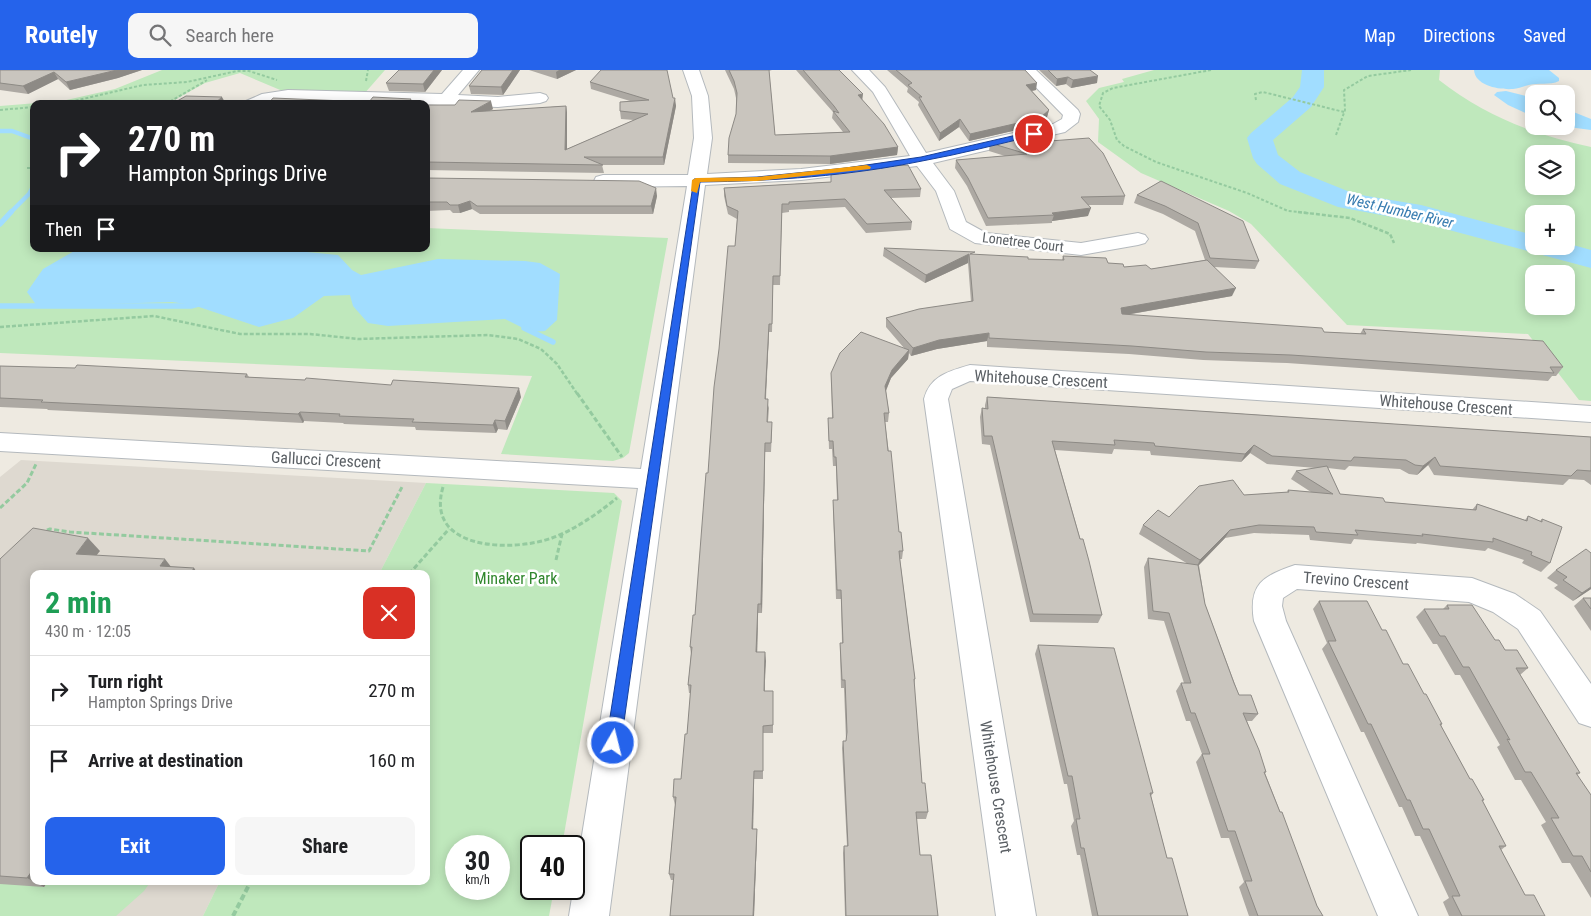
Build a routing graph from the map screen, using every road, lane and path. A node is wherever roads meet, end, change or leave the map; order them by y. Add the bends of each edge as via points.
1 (368, 70) edge
2 (471, 70) edge
3 (691, 70) edge
4 (860, 70) edge
5 (1027, 70) edge
6 (1211, 70) edge
7 (1411, 70) edge
8 (214, 77) junction
9 (282, 82) dead end
10 (364, 82) dead end
11 (540, 98) dead end
12 (446, 99) junction
13 (78, 100) edge
14 (172, 100) edge
15 (261, 100) edge
16 (1256, 100) dead end
17 (30, 107) edge
18 (0, 110) edge
19 (1344, 112) junction
20 (1336, 134) dead end
21 (921, 159) junction
22 (696, 180) junction
23 (581, 181) edge
24 (1138, 240) dead end
25 (1394, 243) dead end
26 (0, 327) edge
27 (1591, 414) edge
28 (0, 442) edge
29 (34, 459) dead end
30 (624, 459) dead end
31 (652, 479) junction
32 (405, 480) dead end
33 (446, 482) dead end
34 (620, 496) dead end
35 (0, 508) edge
36 (449, 529) junction
37 (562, 534) junction
38 (36, 536) edge
39 (556, 560) dead end
40 (413, 570) edge
41 (1591, 712) edge
42 (249, 885) edge
43 (233, 916) edge
44 (589, 916) edge
45 (1016, 916) edge
46 (1398, 916) edge

1 - 10 path via 368,79
2 - 12 street
3 - 22 street via 700,96 702,138
4 - 21 street, Lonetree Court via 880,90
5 - 21 street via 1072,114 1070,122 1059,128
6 - 25 path via 1118,86 1103,93 1099,106 1110,120 1117,140 1156,162 1247,193 1279,209 1364,222 1390,234
7 - 19 path via 1368,76 1344,90
8 - 9 path via 249,71
8 - 13 path via 143,85
8 - 14 path
11 - 12 street via 498,102
12 - 15 street via 288,95
16 - 19 path via 1257,93 1272,94
17 - 18 path
19 - 20 path
21 - 22 street via 757,179
21 - 24 street, Lonetree Court via 945,190 957,225 982,240 1081,249
22 - 23 street
22 - 31 street
26 - 30 path via 154,316 240,334 310,334 358,340 488,334 509,338 532,343 552,358
27 - 45 street, Whitehouse Crescent via 970,373 945,382 936,399
28 - 31 street, Gallucci Crescent
29 - 35 path via 36,466 29,479
31 - 44 street
32 - 38 path via 369,551 70,532 50,528
33 - 36 path via 439,499
34 - 37 path
36 - 37 path via 472,542 516,546
36 - 40 path
37 - 39 path
41 - 46 street, Trevino Crescent via 1529,620 1504,603 1472,590 1295,577 1269,592 1270,621
42 - 43 path

